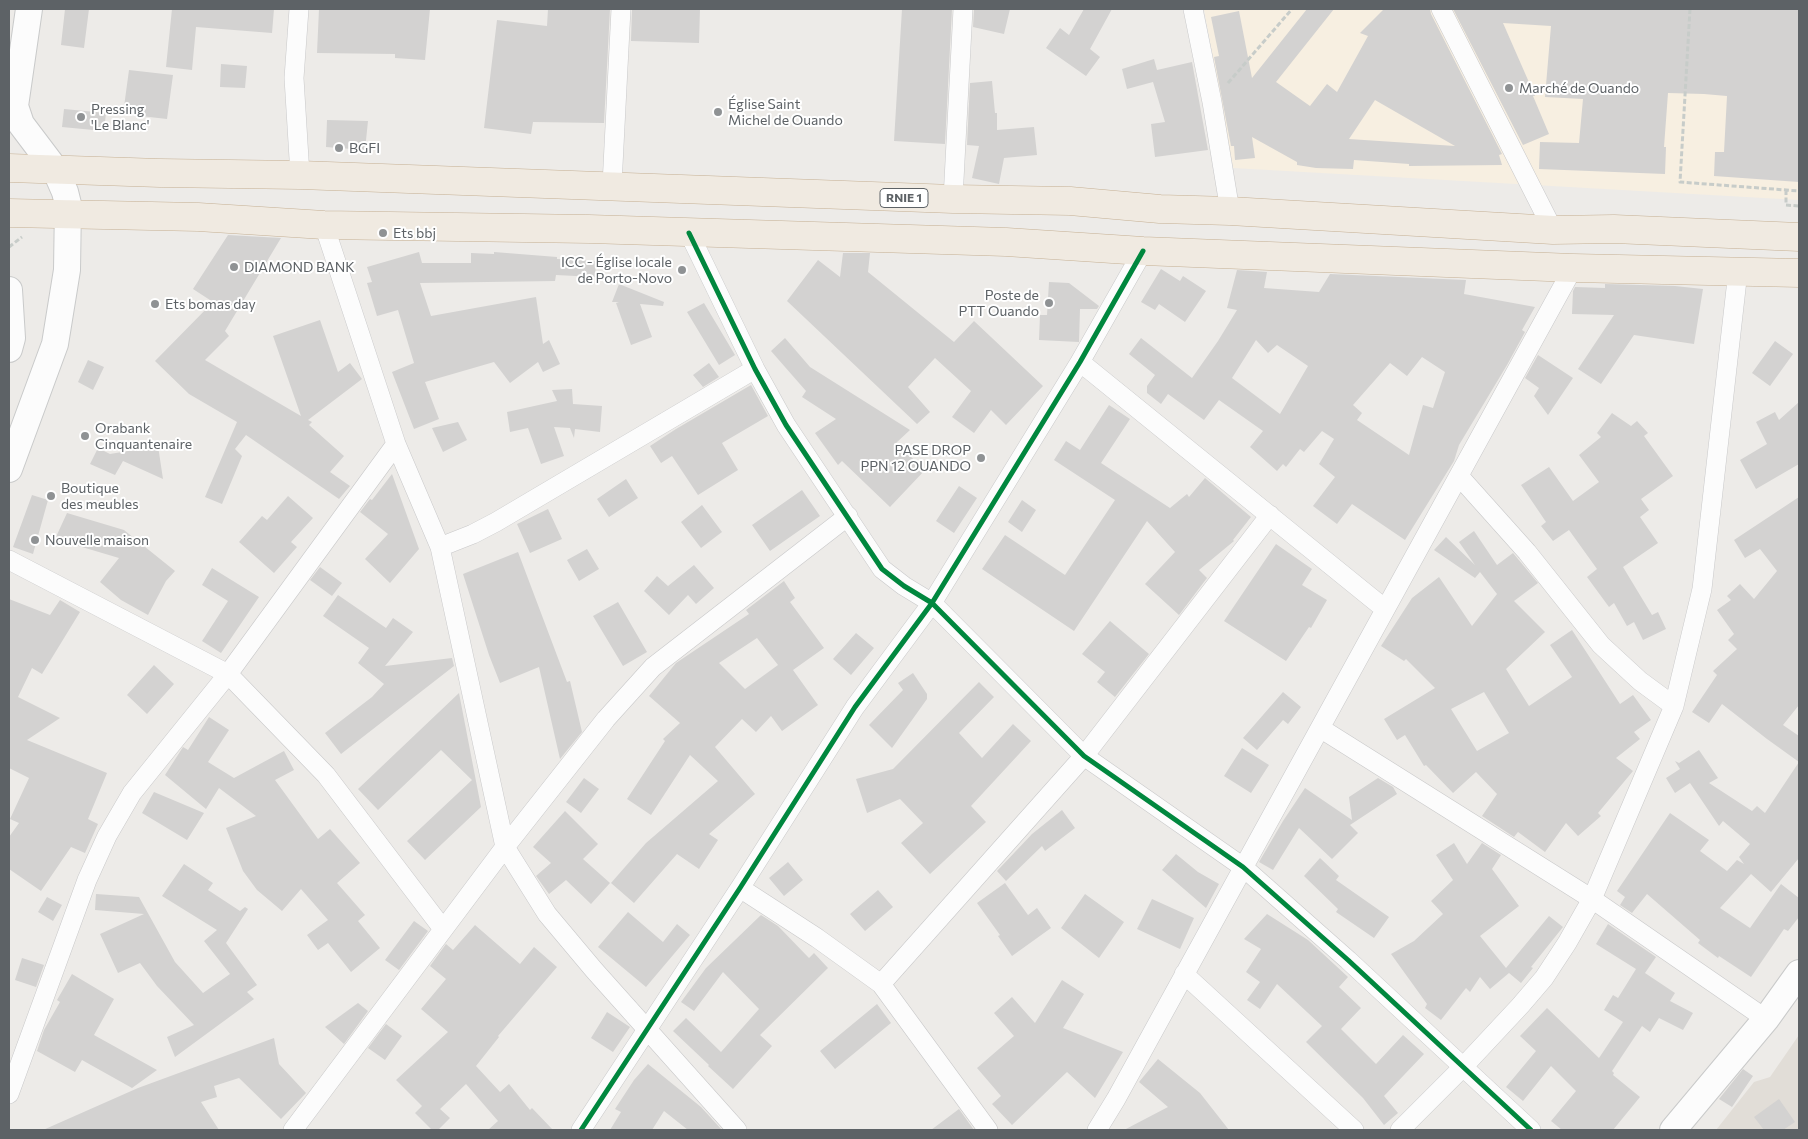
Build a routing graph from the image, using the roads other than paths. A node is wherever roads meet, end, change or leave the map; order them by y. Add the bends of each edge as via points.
1 (30, 9) edge
2 (299, 9) edge
3 (621, 9) edge
4 (963, 9) edge
5 (1193, 9) edge
6 (1441, 9) edge
7 (9, 168) edge
8 (55, 169) junction
9 (300, 175) junction
10 (612, 185) junction
11 (953, 199) junction
12 (1230, 211) junction
13 (9, 213) edge
14 (68, 213) junction
15 (324, 225) junction
16 (1553, 230) junction
17 (689, 233) junction
18 (1799, 237) edge
19 (1143, 251) junction
20 (1573, 268) junction
21 (1738, 272) junction
22 (1799, 273) edge
23 (9, 290) edge
24 (9, 349) edge
25 (1080, 362) junction
26 (755, 369) junction
27 (396, 444) junction
28 (9, 469) edge
29 (1460, 476) junction
30 (1270, 515) junction
31 (848, 516) junction
32 (440, 547) junction
33 (9, 560) edge
34 (932, 603) junction
35 (1385, 608) junction
36 (228, 674) junction
37 (1674, 706) junction
38 (1320, 728) junction
39 (1084, 756) junction
40 (505, 847) junction
41 (1243, 866) junction
42 (740, 888) junction
43 (1592, 899) junction
44 (443, 929) junction
45 (1799, 973) edge
46 (1184, 974) junction
47 (881, 984) junction
48 (1766, 1019) junction
49 (647, 1028) junction
50 (1463, 1067) junction
51 (9, 1094) edge
52 (293, 1130) edge
53 (581, 1130) edge
54 (737, 1130) edge
55 (988, 1130) edge
56 (1097, 1130) edge
57 (1354, 1130) edge
58 (1400, 1130) edge
59 (1531, 1130) edge
60 (1673, 1130) edge

1 - 8 main road via 15,106 21,124
2 - 9 street via 294,78
3 - 10 street
4 - 11 street
5 - 12 street
6 - 16 street
7 - 8 highway, RNIE 1
8 - 9 highway, RNIE 1
8 - 14 main road
9 - 10 highway, RNIE 1
10 - 11 highway, RNIE 1
11 - 12 highway, RNIE 1 via 1070,201
12 - 16 highway, RNIE 1
13 - 14 highway
14 - 15 highway
14 - 28 main road via 66,270 55,344
15 - 17 highway
15 - 27 street
16 - 18 highway, RNIE 1 via 1614,229
17 - 19 highway via 1006,242
17 - 26 street
19 - 20 highway
19 - 25 street
20 - 21 highway
20 - 29 street
21 - 22 highway
21 - 37 street via 1702,589
23 - 24 main road via 12,338
25 - 30 street
25 - 34 street
26 - 31 street via 786,425
26 - 32 street via 496,522
27 - 32 street
27 - 36 street
29 - 35 street
29 - 37 street via 1527,552 1601,645 1640,681
30 - 35 street
30 - 39 street
31 - 34 street via 882,569
31 - 40 street via 653,667 606,718
32 - 40 street
33 - 36 street
34 - 39 street
34 - 42 street via 854,707
35 - 38 street
36 - 44 street via 326,775
36 - 51 street via 132,793 107,836 87,880
37 - 43 street
38 - 41 street
38 - 43 street
39 - 41 street
39 - 47 street
40 - 44 street
40 - 49 street via 547,914
41 - 46 street
41 - 50 street
42 - 47 street
42 - 49 street
43 - 48 street
43 - 50 street via 1544,978
44 - 52 street
45 - 48 main road
46 - 56 street
46 - 57 street
47 - 55 street
48 - 60 main road
49 - 53 street
49 - 54 street
50 - 58 street
50 - 59 street

